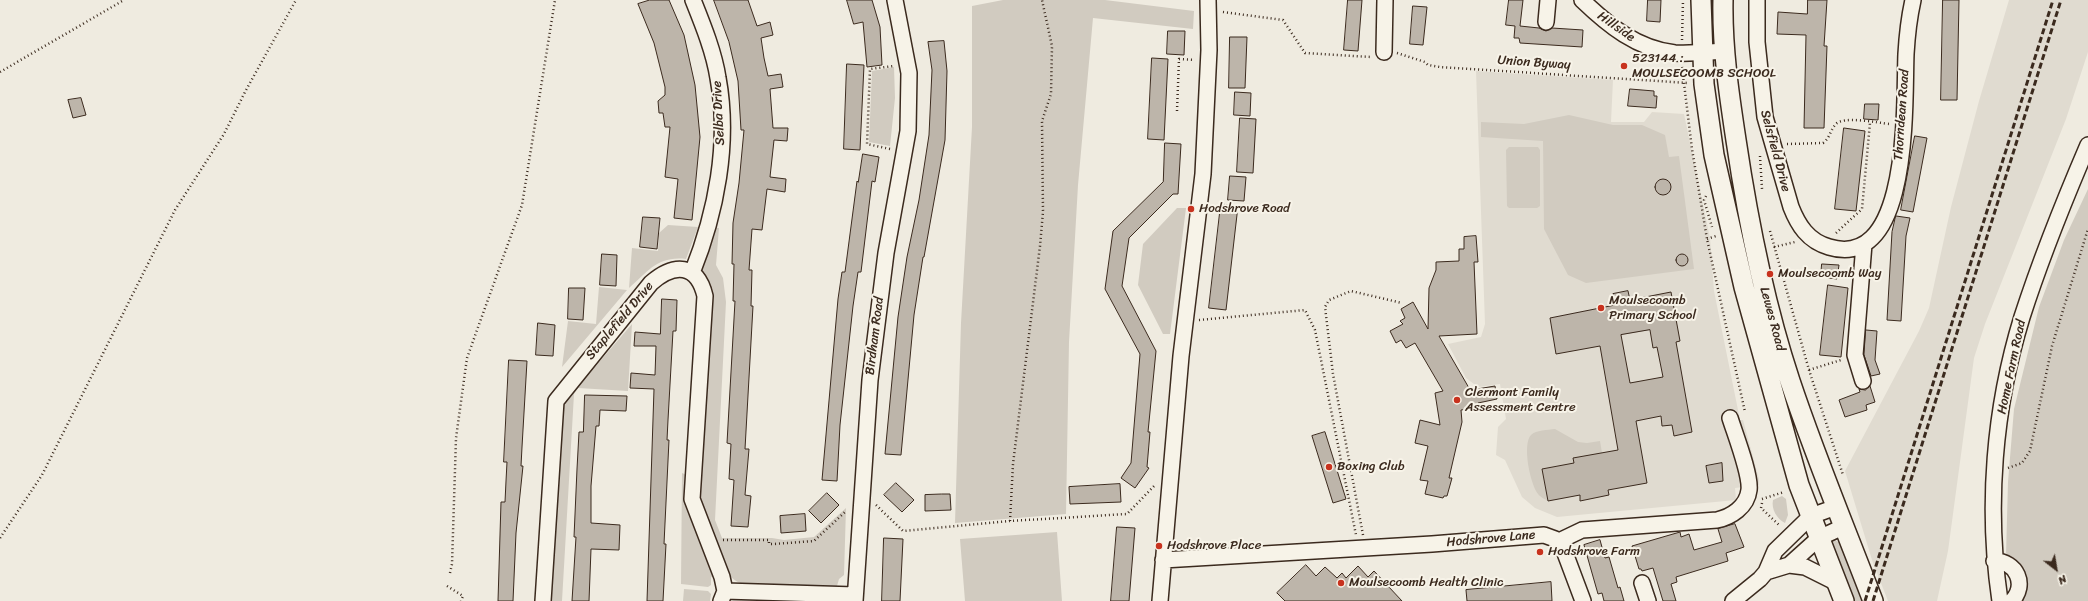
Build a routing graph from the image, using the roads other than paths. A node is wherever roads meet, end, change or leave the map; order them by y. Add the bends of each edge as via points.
1 (693, 0) edge
2 (896, 0) edge
3 (1385, 0) edge
4 (1548, 0) edge
5 (1582, 0) edge
6 (1702, 0) edge
7 (1723, 0) edge
8 (1757, 0) edge
9 (1913, 0) edge
10 (1208, 5) edge
11 (1546, 22) dead end
12 (1725, 51) junction
13 (1386, 52) road end
14 (1702, 52) junction
15 (2088, 145) edge
16 (1864, 244) junction
17 (692, 273) junction
18 (1863, 381) dead end
19 (1730, 418) dead end
20 (1836, 507) junction
21 (1812, 516) junction
22 (1844, 526) junction
23 (1819, 538) junction
24 (1559, 541) junction
25 (1163, 560) junction
26 (1994, 561) junction
27 (1789, 565) junction
28 (1766, 572) junction
29 (1642, 583) dead end
30 (1837, 583) junction
31 (723, 596) edge
32 (855, 598) edge
33 (543, 601) edge
34 (1160, 601) edge
35 (1582, 601) edge
36 (1648, 601) edge
37 (1733, 601) edge
38 (1844, 601) edge
39 (1873, 601) edge
40 (2000, 601) edge
41 (2012, 601) edge

1 - 17 street, Selba Drive via 718,78 723,134 709,218
2 - 32 street, Birdham Road via 908,130 886,253 856,506
3 - 13 street
4 - 11 street
5 - 14 street, Hillside via 1597,15 1629,38 1664,51
6 - 14 main road, Lewes Road
7 - 12 main road, Lewes Road
8 - 16 street, Selsfield Drive via 1757,42 1766,149 1791,207 1799,224 1810,238 1823,246 1840,249
9 - 16 street, Thorndean Road via 1906,48 1901,154 1890,209 1878,230
10 - 25 street via 1204,174 1186,321
12 - 14 street, Hillside
12 - 20 main road, Lewes Road via 1745,200 1772,320 1789,381
14 - 21 main road, Lewes Road via 1711,140 1744,287 1799,486
15 - 26 street, Home Farm Road via 2056,222 2022,318 2008,376 1994,469
16 - 18 street via 1855,355
17 - 31 street via 703,288 705,301 692,499 715,558
17 - 33 street, Staplefield Drive via 680,269 667,271 651,283 556,401
19 - 24 street via 1749,488 1744,502 1735,512 1717,520 1582,530
20 - 21 street
20 - 22 main road, Lewes Road
21 - 23 main road, Lewes Road
21 - 28 street via 1775,551
22 - 23 street
22 - 39 main road, Lewes Road
23 - 27 street
23 - 30 main road, Lewes Road
24 - 25 street, Hodshrove Lane via 1552,536 1544,535
24 - 35 street via 1564,548
25 - 34 street
26 - 40 street, Home Farm Road
26 - 41 street via 2008,564 2017,574 2019,590
27 - 28 street
27 - 30 street via 1805,567
28 - 37 street
29 - 36 street
30 - 38 main road, Lewes Road
31 - 32 street

